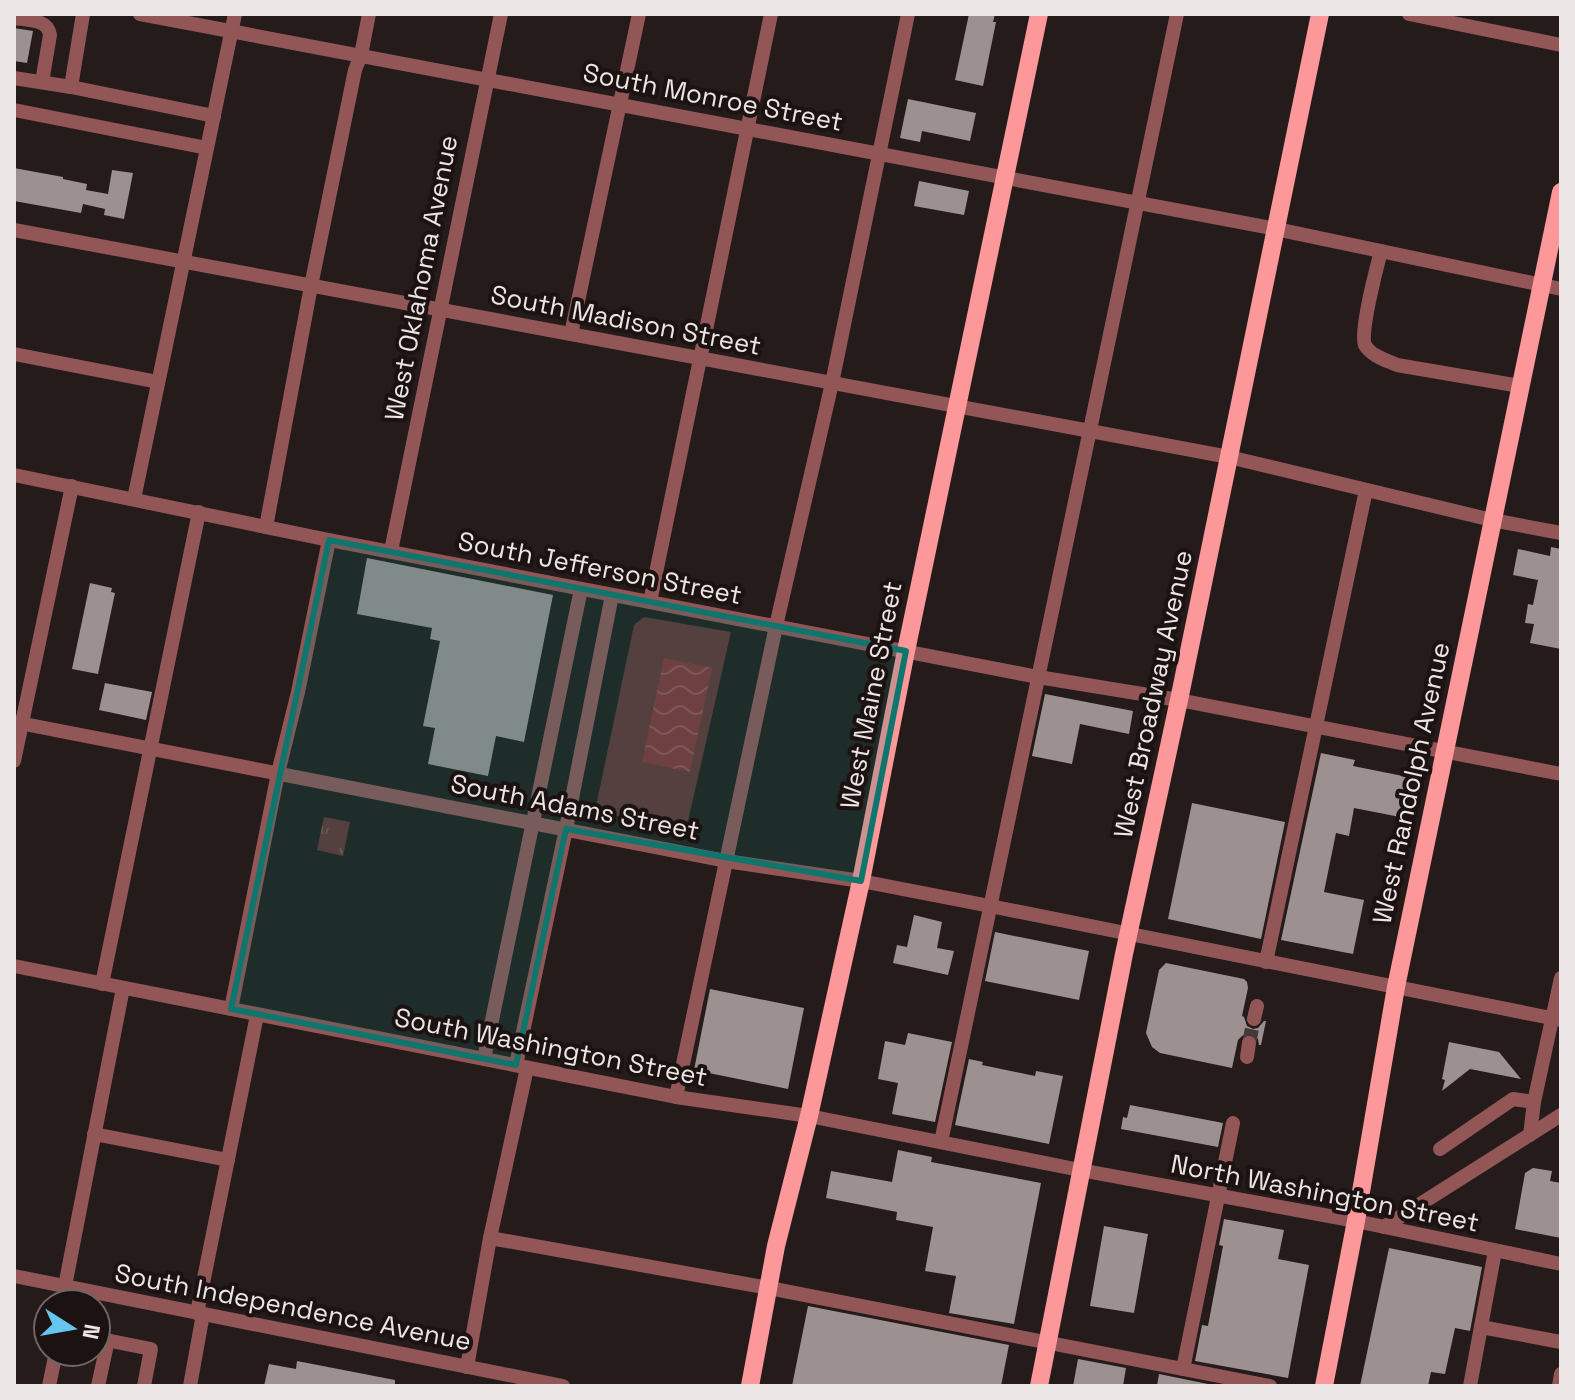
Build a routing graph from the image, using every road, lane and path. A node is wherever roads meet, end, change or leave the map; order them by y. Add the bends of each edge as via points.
1 (83, 14) edge
2 (140, 14) edge
3 (235, 14) edge
4 (369, 14) edge
5 (501, 14) edge
6 (639, 14) edge
7 (771, 14) edge
8 (908, 14) edge
9 (1039, 14) edge
10 (1177, 14) edge
11 (1320, 14) edge
12 (1409, 14) edge
13 (14, 20) edge
14 (231, 31) junction
15 (1561, 45) edge
16 (361, 55) junction
17 (14, 78) edge
18 (486, 79) junction
19 (37, 82) junction
20 (71, 87) junction
21 (620, 104) junction
22 (14, 110) edge
23 (214, 116) junction
24 (748, 128) junction
25 (207, 148) junction
26 (879, 153) junction
27 (1005, 177) junction
28 (1561, 192) edge
29 (1138, 202) junction
30 (1276, 229) junction
31 (14, 230) edge
32 (1381, 251) junction
33 (183, 262) junction
34 (1541, 285) junction
35 (311, 286) junction
36 (1561, 289) edge
37 (439, 309) junction
38 (571, 334) junction
39 (14, 354) edge
40 (700, 358) junction
41 (158, 382) junction
42 (832, 383) junction
43 (1520, 386) junction
44 (957, 406) junction
45 (1089, 431) junction
46 (1229, 457) junction
47 (14, 475) edge
48 (72, 486) junction
49 (1366, 490) junction
50 (134, 499) junction
51 (199, 512) junction
52 (1492, 520) junction
53 (266, 527) junction
54 (1561, 533) edge
55 (329, 540) junction
56 (391, 551) junction
57 (581, 589) junction
58 (612, 595) junction
59 (650, 602) junction
60 (776, 626) junction
61 (906, 651) junction
62 (1038, 677) junction
63 (1179, 700) junction
64 (18, 723) edge
65 (1316, 728) junction
66 (151, 749) junction
67 (1444, 752) junction
68 (14, 761) edge
69 (278, 773) junction
70 (1561, 774) edge
71 (532, 822) junction
72 (566, 829) junction
73 (726, 861) junction
74 (861, 881) junction
75 (990, 906) junction
76 (1128, 934) junction
77 (1266, 962) junction
78 (14, 966) edge
79 (1561, 978) edge
80 (102, 984) junction
81 (1396, 987) junction
82 (123, 988) junction
83 (231, 1009) junction
84 (257, 1015) junction
85 (1557, 1019) edge
86 (484, 1059) junction
87 (521, 1066) junction
88 (676, 1097) junction
89 (1534, 1102) junction
90 (1561, 1115) edge
91 (809, 1116) junction
92 (1233, 1123) dead end
93 (94, 1134) junction
94 (1530, 1135) junction
95 (941, 1142) junction
96 (1440, 1149) dead end
97 (228, 1160) junction
98 (1080, 1170) junction
99 (1217, 1195) junction
100 (1356, 1221) junction
101 (1384, 1227) junction
102 (490, 1238) junction
103 (1495, 1251) junction
104 (1561, 1264) edge
105 (14, 1276) edge
106 (65, 1286) junction
107 (769, 1288) junction
108 (200, 1314) junction
109 (1481, 1327) junction
110 (112, 1341) edge
111 (1561, 1342) edge
112 (1048, 1343) junction
113 (467, 1367) junction
114 (1183, 1369) junction
115 (1561, 1374) edge
116 (545, 1384) edge
117 (144, 1386) edge
118 (190, 1386) edge
119 (563, 1386) edge
120 (750, 1386) edge
121 (1039, 1386) edge
122 (1270, 1386) edge
123 (1324, 1386) edge
124 (1470, 1386) edge
125 (1559, 1386) edge

1 - 20 street
2 - 14 street, South Monroe Street
3 - 14 street
4 - 16 street
5 - 18 street, West Oklahoma Avenue
6 - 21 street
7 - 24 street
8 - 26 street
9 - 27 main road, West Maine Street
10 - 29 street
11 - 30 main road, West Broadway Avenue
12 - 15 street
13 - 19 street via 49,28
14 - 16 street, South Monroe Street
14 - 23 street
16 - 18 street, South Monroe Street
16 - 35 street
17 - 19 street
18 - 21 street, South Monroe Street
18 - 37 street, West Oklahoma Avenue
19 - 20 street
20 - 23 street
21 - 24 street, South Monroe Street
21 - 38 street
22 - 25 street
23 - 25 street
24 - 26 street, South Monroe Street
24 - 40 street
25 - 33 street
26 - 27 street, South Monroe Street
26 - 42 street
27 - 29 street, South Monroe Street
27 - 44 main road, West Maine Street
28 - 34 main road, West Randolph Avenue
29 - 30 street, South Monroe Street
29 - 45 street
30 - 32 street, South Monroe Street
30 - 46 main road, West Broadway Avenue
31 - 33 street, South Madison Street
32 - 34 street, South Monroe Street
32 - 43 street via 1364,328 1366,347 1397,365
33 - 35 street, South Madison Street
33 - 41 street
34 - 36 street, South Monroe Street
34 - 43 main road, West Randolph Avenue
35 - 37 street, South Madison Street
35 - 53 street
37 - 38 street, South Madison Street
37 - 56 street, West Oklahoma Avenue
38 - 40 street, South Madison Street
39 - 41 street
40 - 42 street, South Madison Street
40 - 59 street
41 - 50 street
42 - 44 street, South Madison Street
42 - 60 street
43 - 52 main road, West Randolph Avenue
44 - 45 street, South Madison Street
44 - 61 main road, West Maine Street
45 - 46 street, South Madison Street
45 - 62 street
46 - 49 street, South Madison Street
46 - 63 main road, West Broadway Avenue
47 - 48 street, South Jefferson Street
48 - 50 street, South Jefferson Street
48 - 64 street
49 - 52 street, South Madison Street
49 - 65 street
50 - 51 street, South Jefferson Street
51 - 53 street, South Jefferson Street
51 - 66 street
52 - 54 street, South Madison Street
52 - 67 main road, West Randolph Avenue
53 - 55 street, South Jefferson Street
55 - 56 street, South Jefferson Street
55 - 69 street
56 - 57 street, South Jefferson Street
57 - 58 street, South Jefferson Street
57 - 71 street
58 - 59 street, South Jefferson Street
58 - 72 street
59 - 60 street, South Jefferson Street
60 - 61 street, South Jefferson Street
60 - 73 street
61 - 62 street, South Jefferson Street
61 - 74 main road, West Maine Street
62 - 63 street, South Jefferson Street
62 - 75 street
63 - 65 street, South Jefferson Street
63 - 76 main road, West Broadway Avenue
64 - 66 street, South Adams Street
64 - 68 street
65 - 67 street, South Jefferson Street
65 - 77 street
66 - 69 street, South Adams Street
66 - 80 street
67 - 70 street, South Jefferson Street
67 - 81 main road, West Randolph Avenue
69 - 71 street, South Adams Street
69 - 83 street
71 - 72 street, South Adams Street
71 - 86 street
72 - 73 street, South Adams Street
72 - 87 street
73 - 74 street, South Adams Street
73 - 88 street
74 - 75 street, South Adams Street
74 - 91 main road, West Maine Street
75 - 76 street, South Adams Street
75 - 95 street
76 - 77 street, South Adams Street
76 - 98 main road, West Broadway Avenue
77 - 81 street, South Adams Street
78 - 80 street, South Washington Street
79 - 85 street
80 - 82 street, South Washington Street
81 - 85 street, South Adams Street
81 - 100 main road, West Randolph Avenue
82 - 83 street, South Washington Street
82 - 93 street
83 - 84 street, South Washington Street
84 - 86 street, South Washington Street
84 - 97 street
85 - 89 street
86 - 87 street, South Washington Street
87 - 88 street, South Washington Street
87 - 102 street
88 - 91 street, South Washington Street
89 - 94 street
89 - 96 street via 1513,1099
90 - 94 street
91 - 95 street, South Washington Street
91 - 107 main road, West Maine Street
92 - 99 street
93 - 97 street
93 - 106 street
94 - 101 street
95 - 98 street, South Washington Street
97 - 108 street
98 - 99 street, North Washington Street
98 - 112 main road, West Broadway Avenue
99 - 100 street, North Washington Street
99 - 114 street
100 - 101 street, North Washington Street
100 - 123 main road, West Randolph Avenue
101 - 103 street, North Washington Street
102 - 107 street
102 - 113 street
103 - 104 street, North Washington Street
103 - 109 street
105 - 106 street, South Independence Avenue
106 - 108 street, South Independence Avenue
107 - 112 street
107 - 120 main road, West Maine Street
108 - 113 street, South Independence Avenue
108 - 118 street
109 - 111 street
109 - 124 street
110 - 117 street via 151,1349
112 - 114 street
112 - 121 main road, West Broadway Avenue
113 - 116 street, South Independence Avenue
114 - 122 street
115 - 125 street
116 - 119 street, South Independence Avenue

